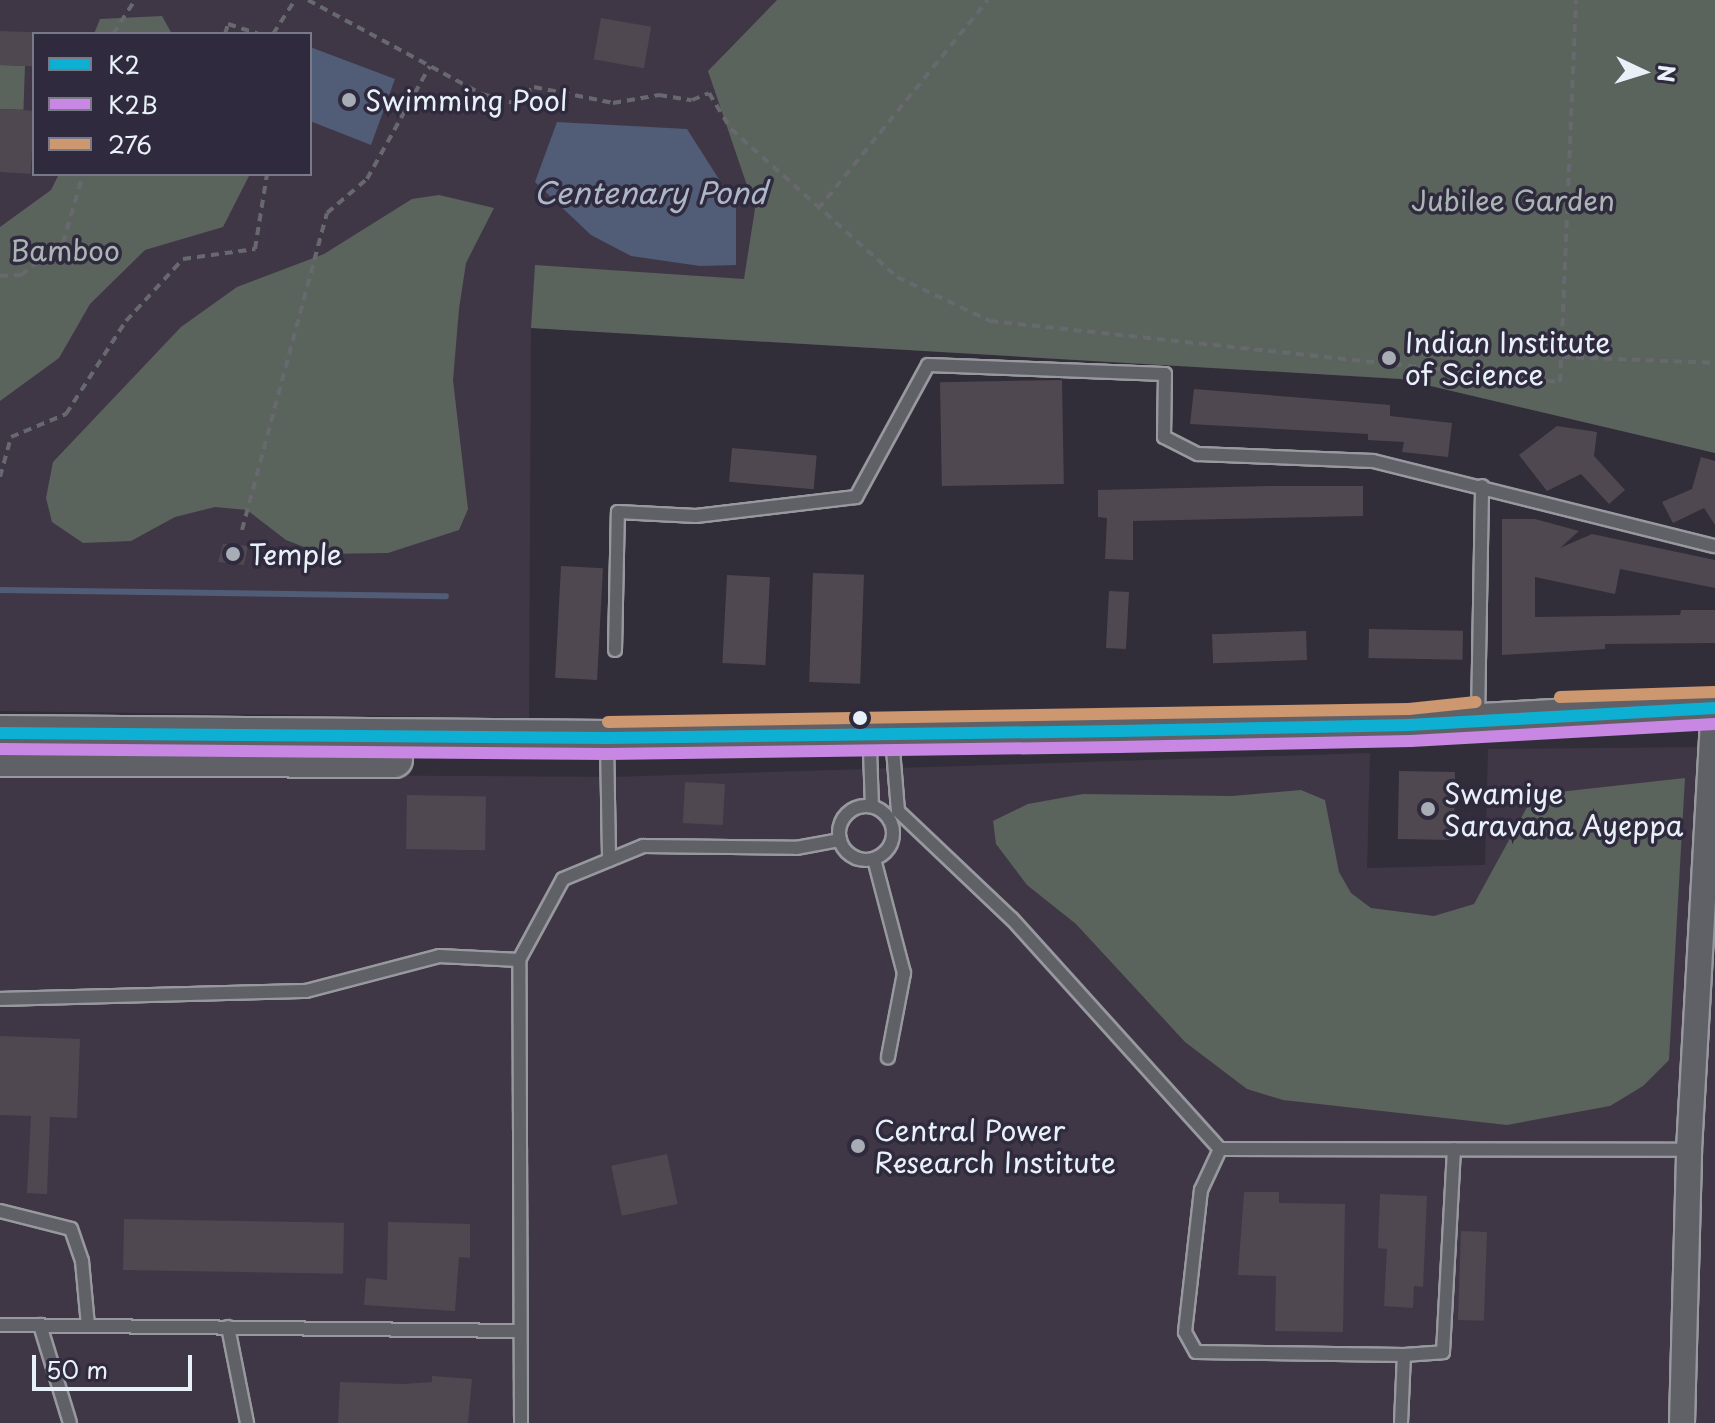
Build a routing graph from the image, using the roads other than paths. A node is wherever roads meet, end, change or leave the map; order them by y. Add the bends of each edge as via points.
1 (1482, 486) junction
2 (1715, 546) edge
3 (615, 650) dead end
4 (1714, 717) edge
5 (1478, 725) junction
6 (0, 733) edge
7 (607, 749) junction
8 (881, 750) junction
9 (0, 759) edge
10 (872, 806) junction
11 (840, 840) junction
12 (874, 859) junction
13 (609, 860) junction
14 (1707, 951) edge
15 (519, 960) junction
16 (0, 999) edge
17 (888, 1057) dead end
18 (1220, 1149) junction
19 (1454, 1149) junction
20 (1689, 1150) junction
21 (0, 1211) edge
22 (0, 1325) edge
23 (40, 1325) junction
24 (88, 1326) junction
25 (228, 1327) junction
26 (519, 1331) junction
27 (1404, 1355) junction
28 (70, 1423) edge
29 (247, 1423) edge
30 (521, 1423) edge
31 (1401, 1423) edge
32 (1682, 1423) edge

1 - 2 lane
1 - 3 lane via 1373,461 1198,454 1164,437 1165,374 928,365 856,497 696,516 618,512
1 - 5 lane
4 - 5 main road
4 - 14 street
5 - 7 main road
5 - 8 main road
6 - 7 main road
7 - 8 main road
7 - 9 main road
7 - 13 lane
8 - 10 lane
8 - 18 lane via 898,811 1012,919
10 - 11 lane via 846,814
10 - 12 lane via 887,815 893,832 888,849
11 - 12 lane via 857,859
11 - 13 lane via 796,848 643,846
12 - 17 lane via 904,973
13 - 15 lane via 563,879
14 - 20 street
15 - 16 lane via 439,956 306,991
15 - 26 lane
18 - 19 lane
18 - 27 lane via 1201,1190 1185,1332 1196,1352
19 - 20 lane
19 - 27 lane via 1443,1352
20 - 32 street
21 - 24 lane via 71,1229 82,1261
22 - 23 lane
23 - 24 lane
23 - 28 lane
24 - 25 lane
25 - 26 lane
25 - 29 lane
26 - 30 lane
27 - 31 lane

